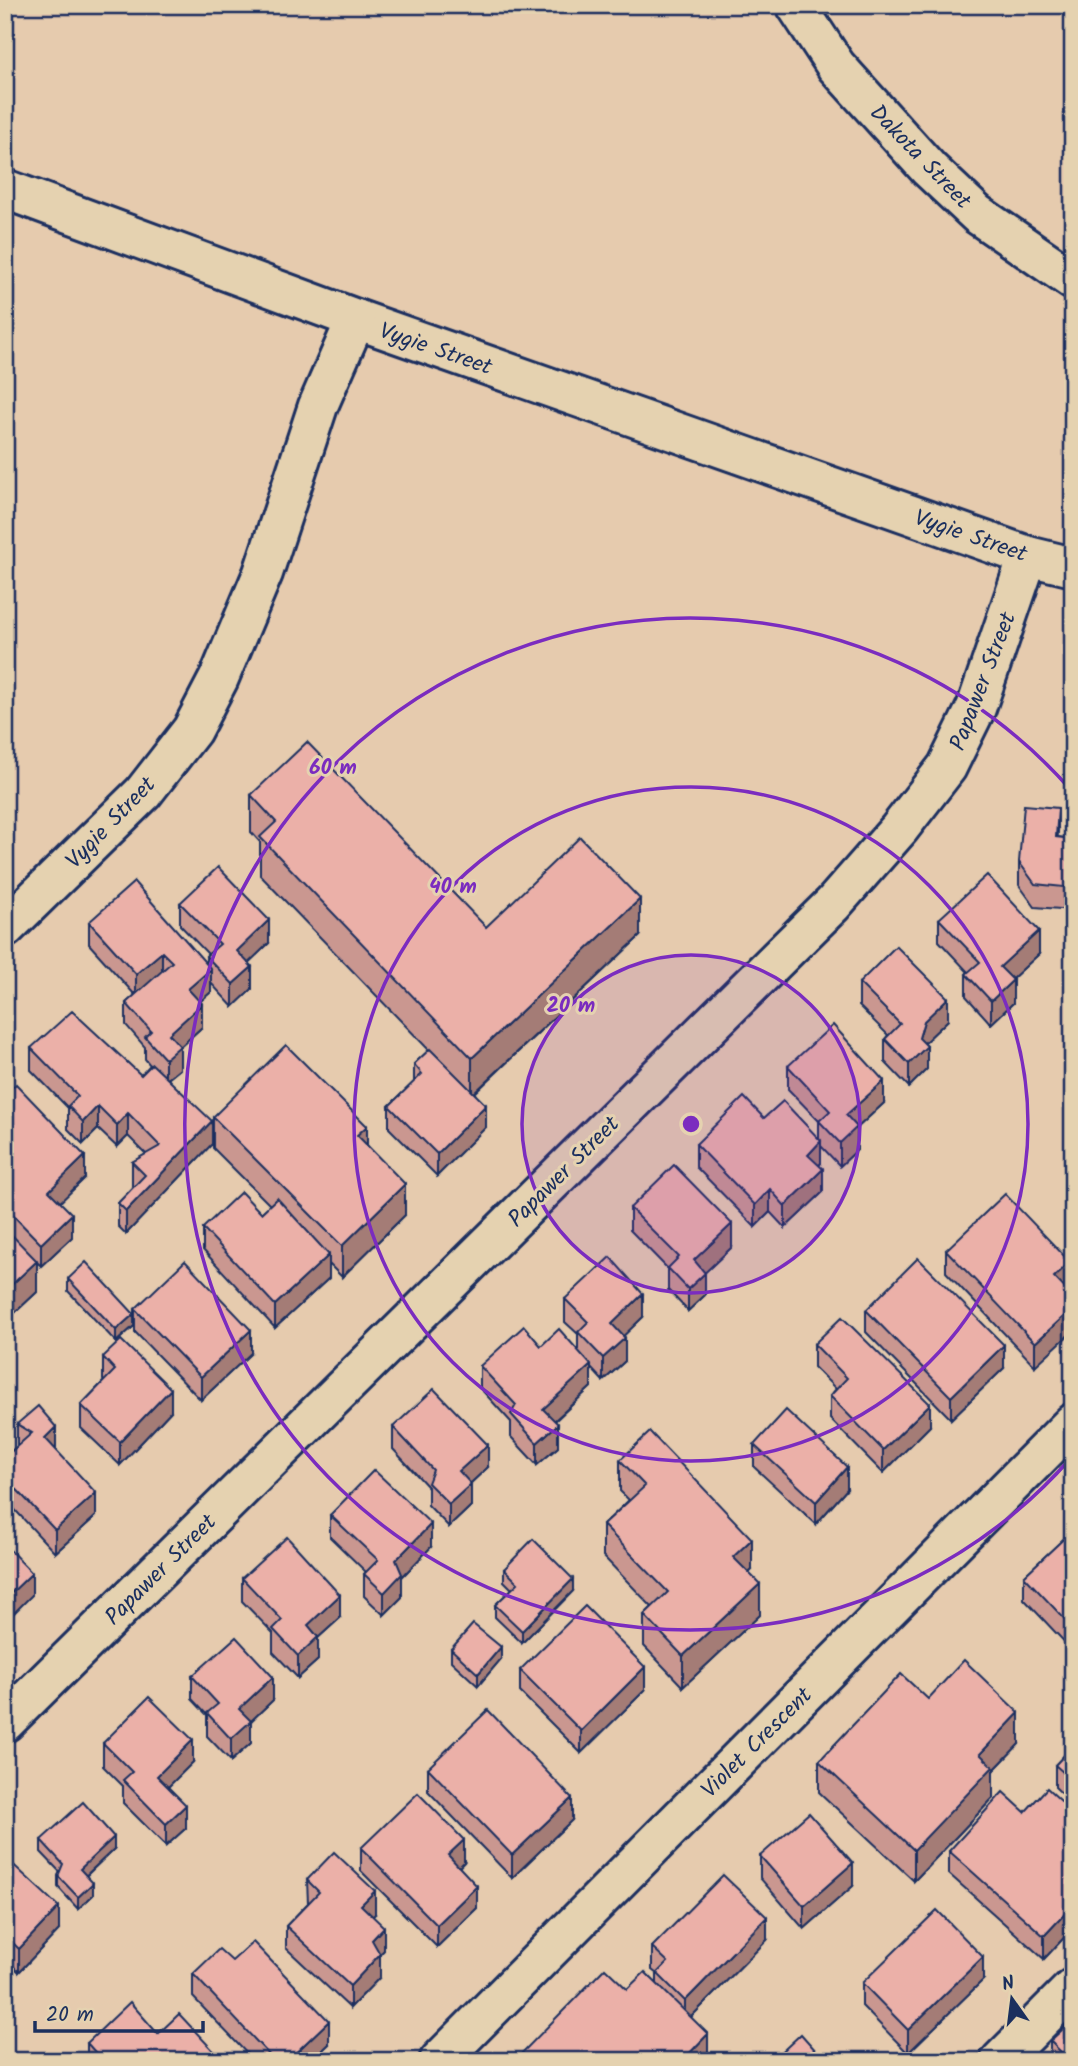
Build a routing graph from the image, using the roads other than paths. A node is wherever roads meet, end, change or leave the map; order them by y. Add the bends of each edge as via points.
1 (796, 5) edge
2 (5, 189) edge
3 (1073, 280) edge
4 (356, 320) junction
5 (1028, 556) junction
6 (1073, 567) edge
7 (5, 928) edge
8 (1073, 1423) edge
9 (5, 1722) edge
10 (1073, 1988) edge
11 (439, 2061) edge
12 (1000, 2061) edge

1 - 3 street, Dakota Street via 836,66 929,169 976,214
2 - 4 street
4 - 5 street, Vygie Street
4 - 7 street, Vygie Street via 318,406 263,573 192,730 143,793
5 - 6 street, Vygie Street
5 - 9 street, Papawer Street via 976,708 947,767 834,904
8 - 11 street, Violet Crescent
10 - 12 street

